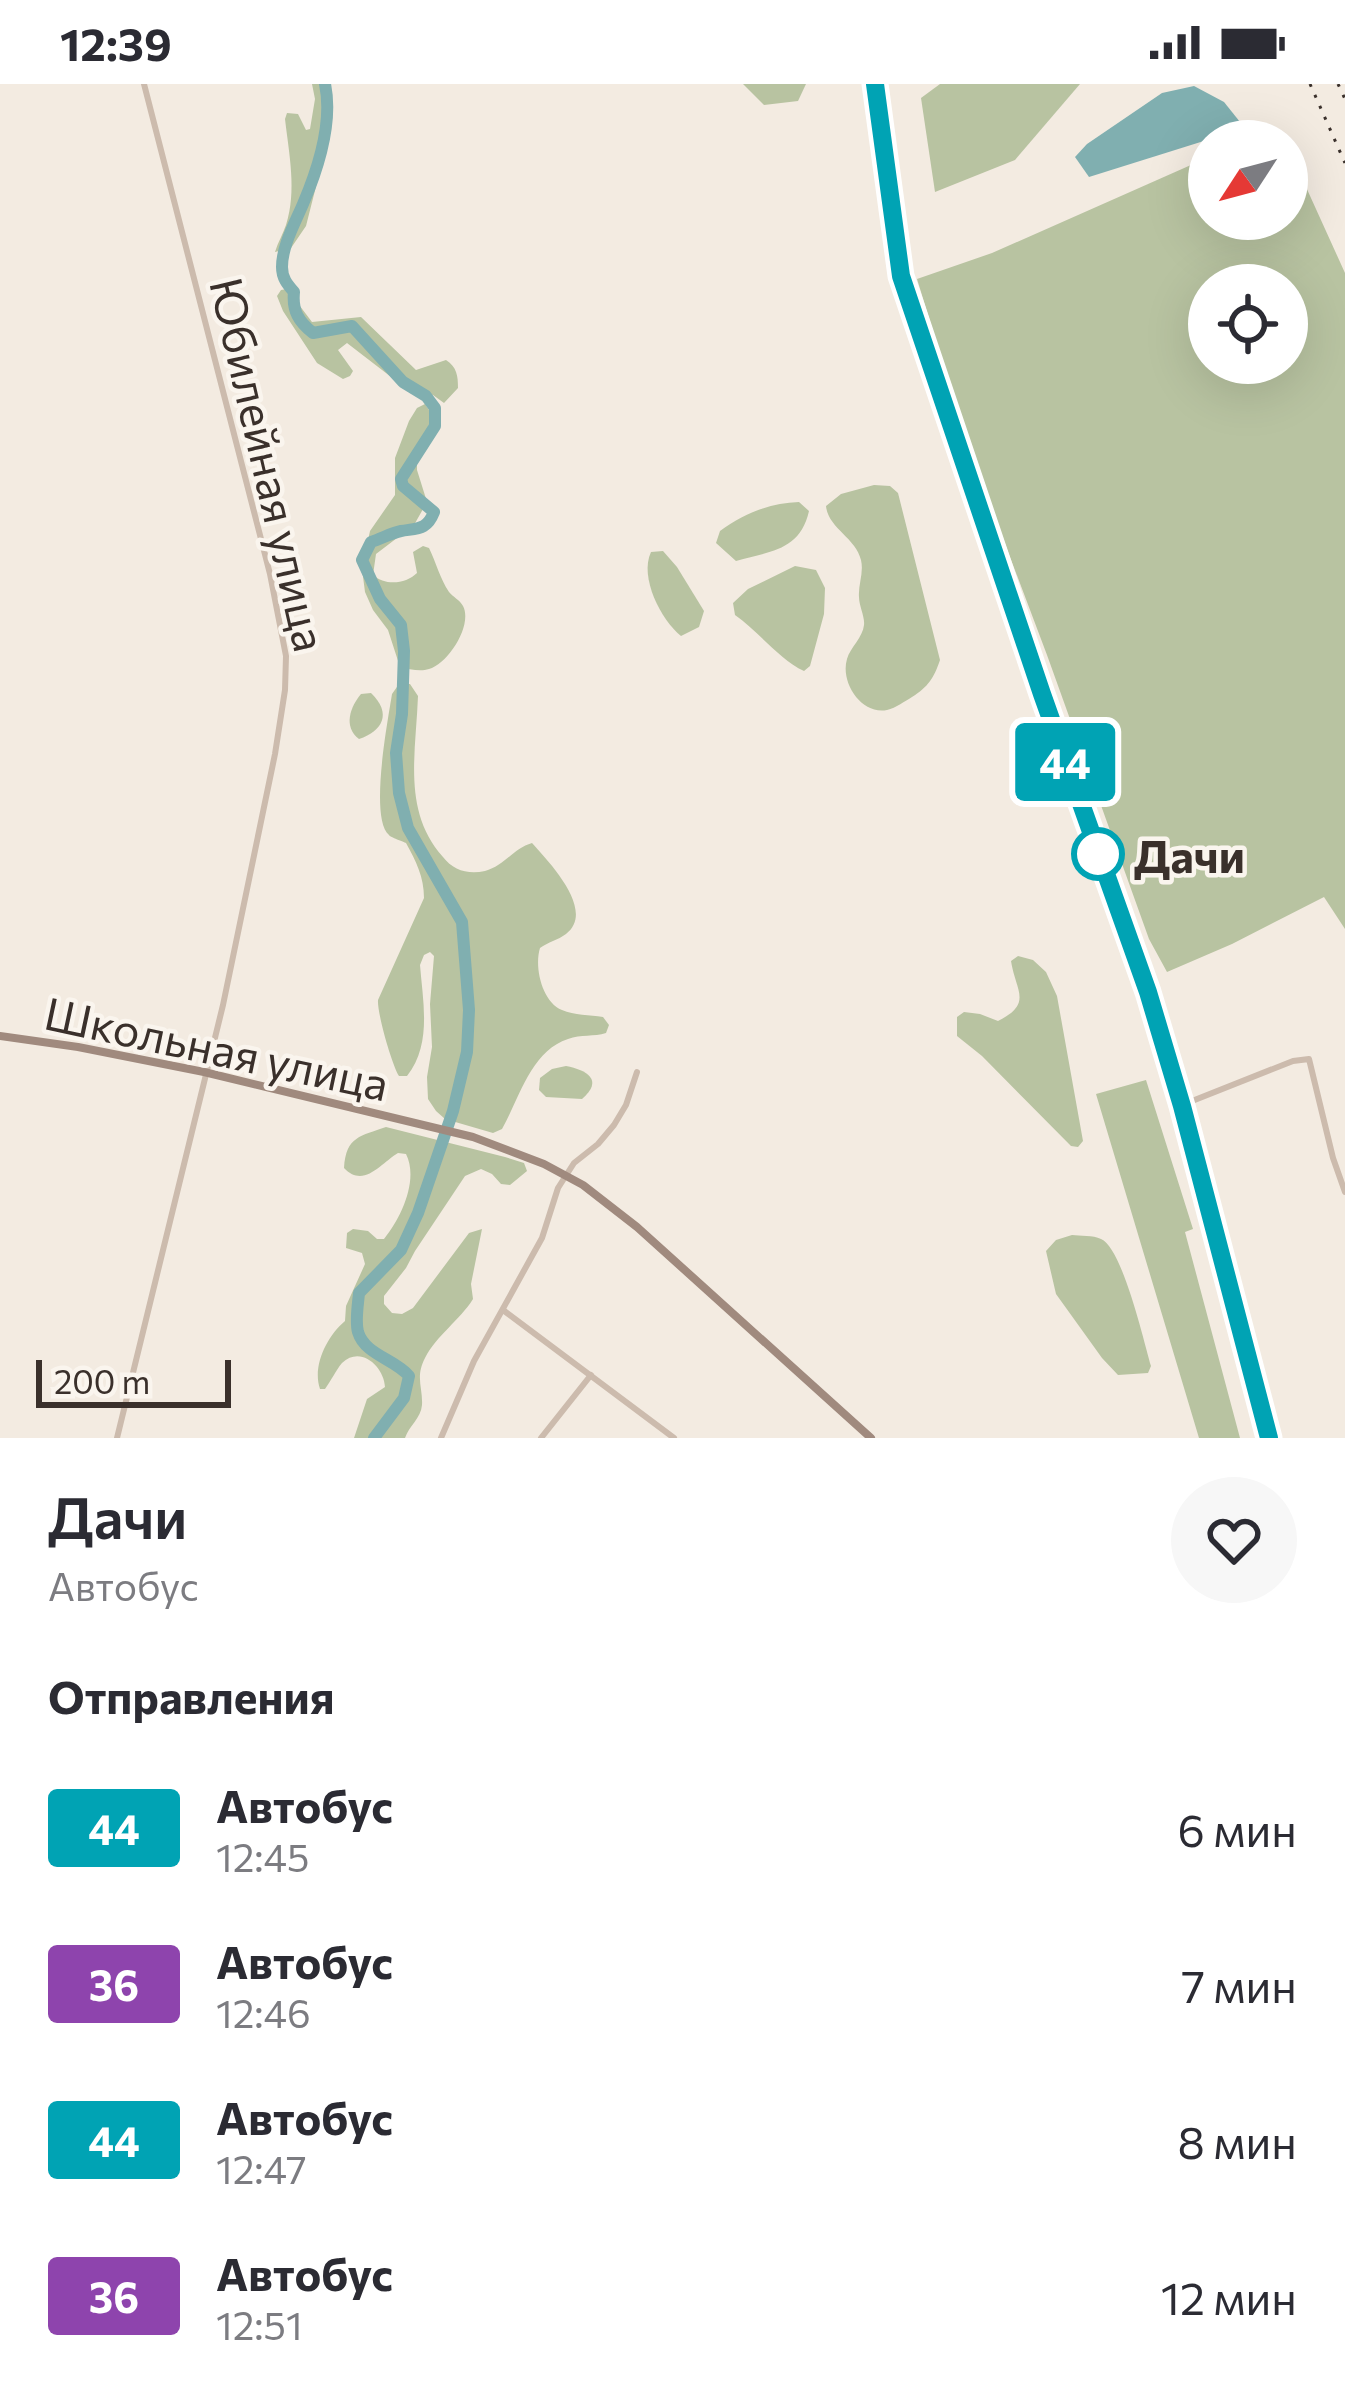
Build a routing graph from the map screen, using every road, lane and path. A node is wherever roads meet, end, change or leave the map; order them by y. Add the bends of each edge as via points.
1 (144, 84) edge
2 (875, 84) edge
3 (0, 1036) edge
4 (204, 1072) junction
5 (638, 1072) dead end
6 (1182, 1106) junction
7 (566, 1174) junction
8 (1345, 1192) edge
9 (503, 1310) junction
10 (591, 1375) junction
11 (117, 1438) edge
12 (441, 1438) edge
13 (541, 1438) edge
14 (674, 1438) edge
15 (871, 1438) edge
16 (1269, 1438) edge

1 - 4 street, Юбилейная улица via 286,656 275,754
2 - 6 street via 901,276
3 - 4 street, Школьная улица
4 - 7 street, Школьная улица via 473,1137
4 - 11 street, Юбилейная улица
5 - 7 street via 614,1125
6 - 8 street via 1309,1059
6 - 16 street
7 - 9 street
7 - 15 street via 637,1227
9 - 10 street
9 - 12 street
10 - 13 street
10 - 14 street

